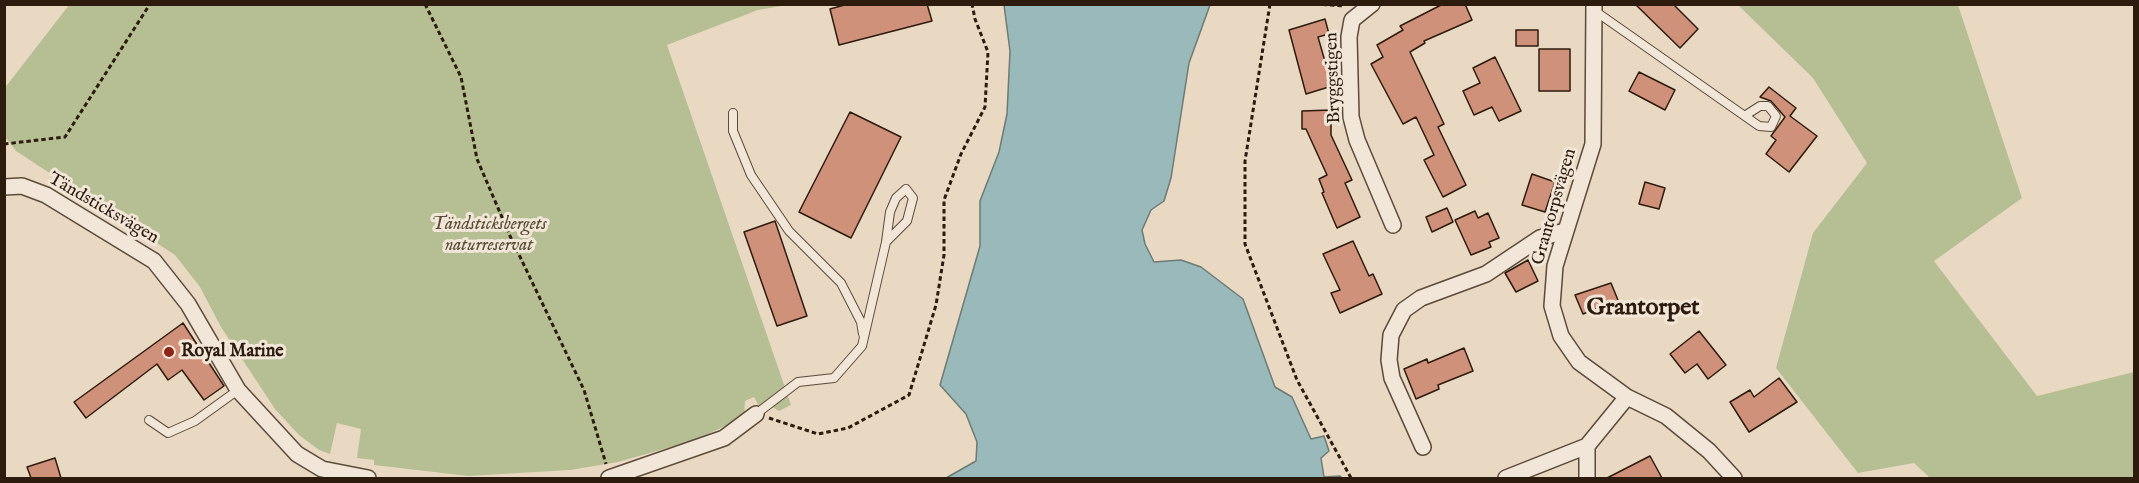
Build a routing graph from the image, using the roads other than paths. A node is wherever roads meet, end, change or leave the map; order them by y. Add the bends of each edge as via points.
1 (1372, 4) edge
2 (1594, 7) edge
3 (733, 113) dead end
4 (1746, 115) dead end
5 (5, 185) edge
6 (1393, 225) dead end
7 (1565, 231) junction
8 (886, 242) junction
9 (864, 339) junction
10 (238, 390) junction
11 (1627, 397) junction
12 (756, 414) joint
13 (149, 420) dead end
14 (1587, 446) junction
15 (1423, 447) dead end
16 (364, 478) edge
17 (610, 478) edge
18 (1506, 478) edge
19 (1587, 478) edge
20 (1734, 478) edge

1 - 6 street, Bryggstigen via 1352,20 1351,117
2 - 4 lane via 1609,23
2 - 7 street, Grantorpsvägen via 1593,144
3 - 9 lane via 733,131 750,175 789,231 841,283 861,322
5 - 10 street, Tändsticksvägen via 22,186 46,195 154,261 188,304
7 - 11 street, Grantorpsvägen via 1555,266 1552,306 1561,336 1579,362
7 - 15 street via 1540,238 1486,274 1421,298 1404,310 1391,335 1389,360 1392,378
8 - 8 lane via 907,221 913,198 906,189 890,212
8 - 9 lane
9 - 12 lane via 834,378 798,382
10 - 13 lane via 195,421 168,433
10 - 16 street, Tändsticksvägen via 297,454 322,469
11 - 14 street
11 - 20 street, Grantorpsvägen via 1666,416 1709,451
12 - 17 street via 724,438
14 - 18 street
14 - 19 street

